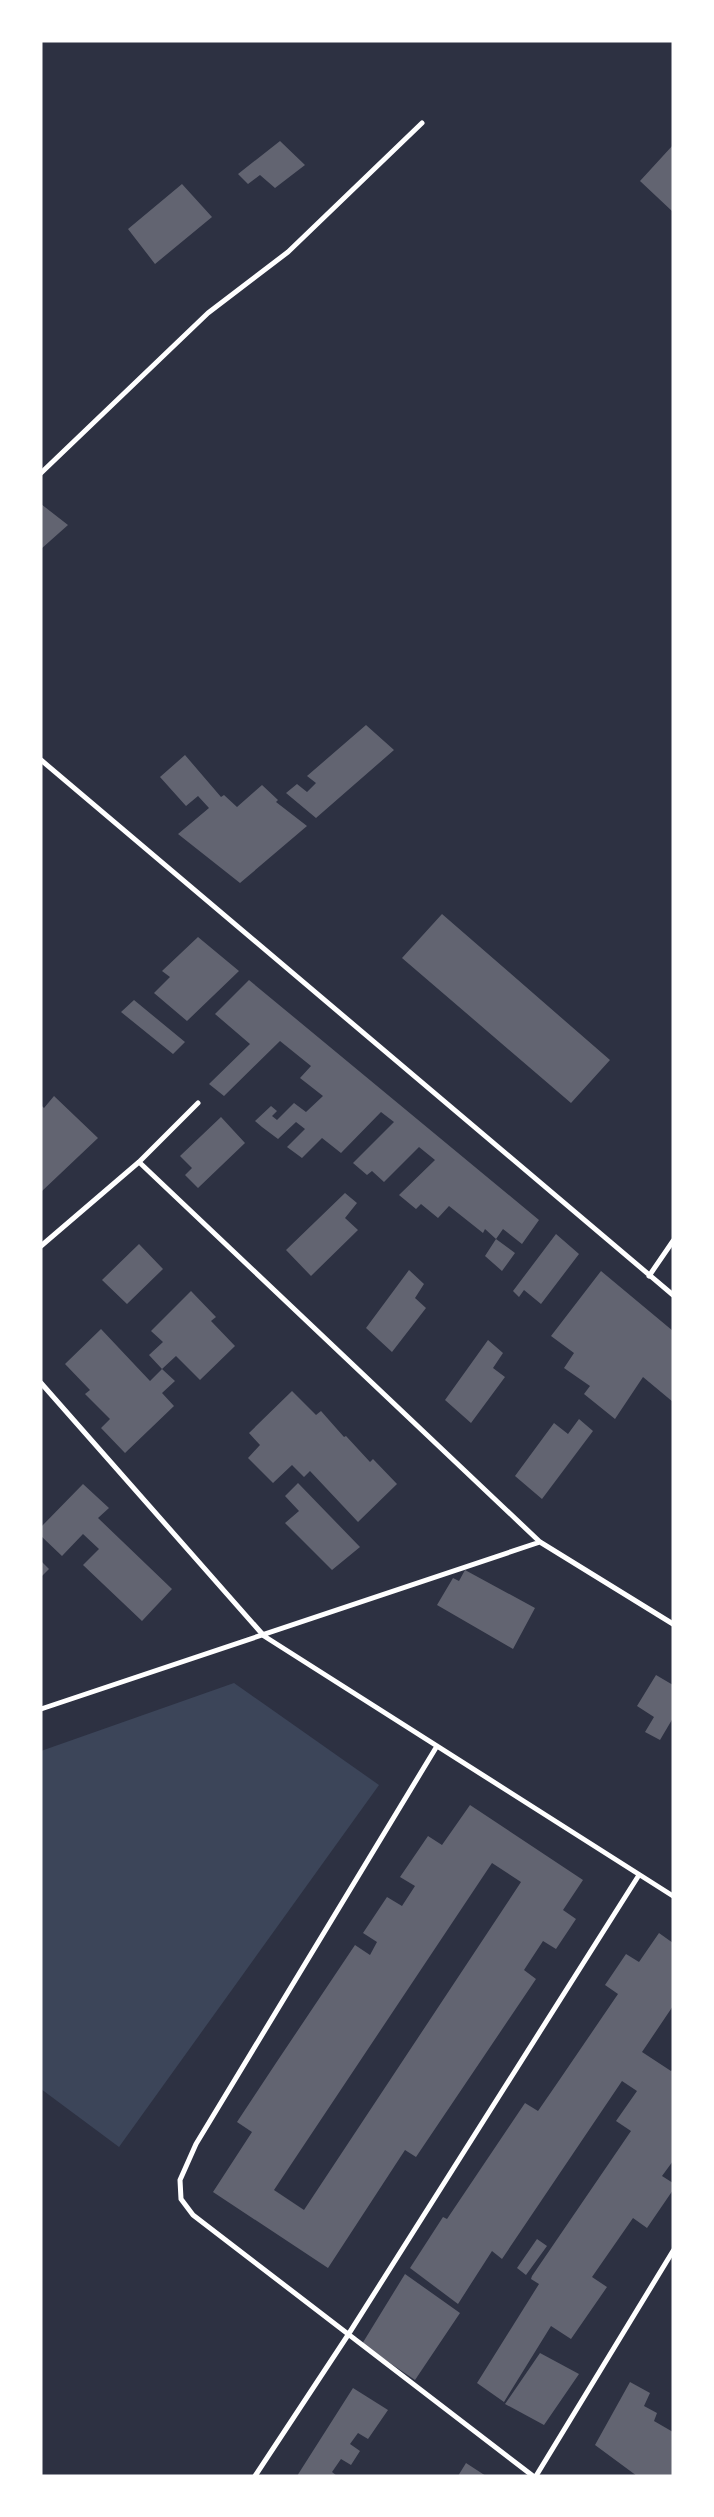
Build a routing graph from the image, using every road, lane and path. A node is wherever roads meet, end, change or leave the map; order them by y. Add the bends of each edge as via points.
1 (422, 123) dead end
2 (41, 473) edge
3 (41, 760) edge
4 (198, 1103) dead end
5 (139, 1162) junction
6 (673, 1241) edge
7 (41, 1246) edge
8 (649, 1276) junction
9 (673, 1295) edge
10 (41, 1383) edge
11 (540, 1542) junction
12 (673, 1624) edge
13 (264, 1636) junction
14 (41, 1709) edge
15 (437, 1746) junction
16 (639, 1875) junction
17 (673, 1896) edge
18 (673, 2251) edge
19 (348, 2336) junction
20 (255, 2476) edge
21 (534, 2476) edge

1 - 2 street via 288,252 208,313
3 - 8 street
4 - 5 street
5 - 7 street
5 - 11 street
6 - 8 street
8 - 9 street
10 - 13 street
11 - 12 street
11 - 13 street
13 - 14 street
13 - 15 street
15 - 16 street
15 - 19 street via 196,2144 180,2180 181,2198 192,2216
16 - 17 street
16 - 19 street
18 - 21 street
19 - 20 street
19 - 21 street

